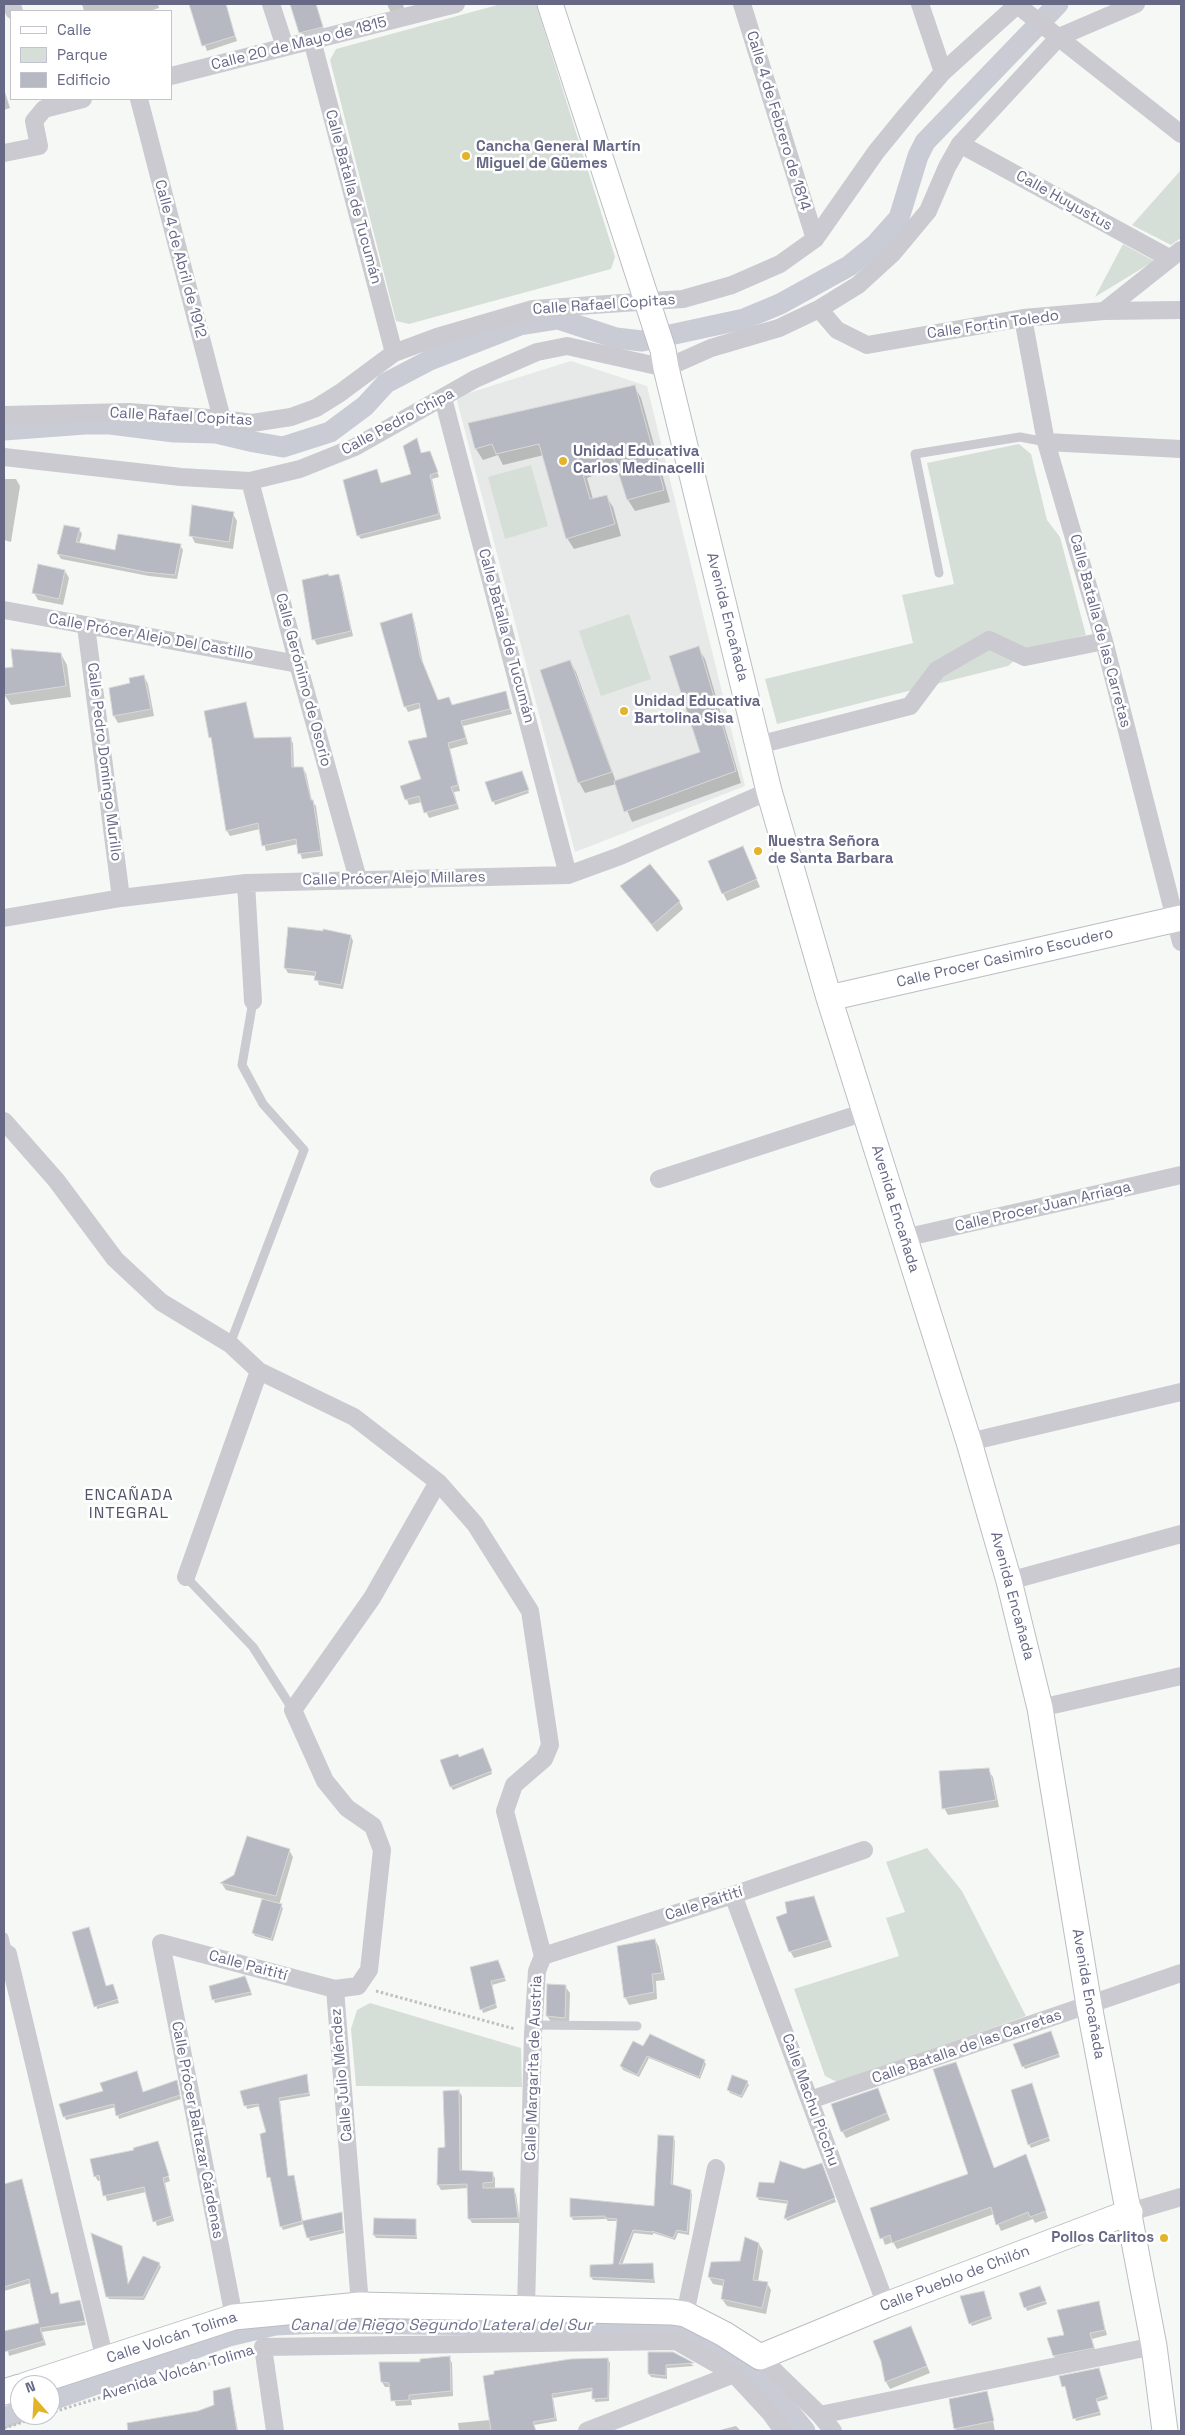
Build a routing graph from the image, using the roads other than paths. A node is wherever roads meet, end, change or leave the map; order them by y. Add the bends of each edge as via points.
1 (272, 4) edge
2 (456, 4) edge
3 (550, 4) edge
4 (742, 4) edge
5 (920, 4) edge
6 (1136, 4) edge
7 (1022, 8) edge
8 (1055, 34) junction
9 (312, 40) junction
10 (284, 47) junction
11 (943, 72) junction
12 (172, 76) edge
13 (75, 100) edge
14 (139, 100) edge
15 (42, 104) edge
16 (1181, 134) edge
17 (960, 144) junction
18 (4, 153) edge
19 (815, 239) junction
20 (1175, 254) edge
21 (649, 308) junction
22 (819, 309) junction
23 (1181, 310) edge
24 (1104, 311) junction
25 (1023, 318) junction
26 (394, 353) junction
27 (664, 359) junction
28 (443, 398) junction
29 (4, 415) edge
30 (222, 418) junction
31 (1046, 442) junction
32 (1181, 449) edge
33 (4, 458) edge
34 (250, 481) junction
35 (940, 573) dead end
36 (4, 610) edge
37 (86, 626) junction
38 (1104, 641) junction
39 (298, 664) junction
40 (758, 744) junction
41 (769, 791) junction
42 (568, 875) junction
43 (358, 879) junction
44 (246, 883) junction
45 (121, 898) junction
46 (4, 918) edge
47 (1179, 927) edge
48 (829, 998) junction
49 (253, 1001) joint
50 (865, 1112) junction
51 (4, 1121) edge
52 (1181, 1175) edge
53 (659, 1179) dead end
54 (904, 1238) junction
55 (230, 1344) junction
56 (259, 1371) junction
57 (1181, 1392) edge
58 (969, 1442) junction
59 (438, 1482) junction
60 (1181, 1534) edge
61 (186, 1577) joint
62 (1009, 1581) junction
63 (1181, 1676) edge
64 (1040, 1708) junction
65 (293, 1710) junction
66 (864, 1850) dead end
67 (733, 1895) junction
68 (161, 1943) joint
69 (6, 1946) edge
70 (543, 1956) junction
71 (1181, 1973) edge
72 (335, 1989) junction
73 (1089, 2005) junction
74 (637, 2026) dead end
75 (534, 2030) junction
76 (810, 2100) junction
77 (716, 2168) dead end
78 (1181, 2197) edge
79 (1130, 2212) junction
80 (360, 2305) junction
81 (886, 2306) junction
82 (526, 2308) junction
83 (685, 2314) junction
84 (234, 2316) junction
85 (1154, 2346) junction
86 (760, 2357) junction
87 (106, 2360) junction
88 (734, 2374) junction
89 (58, 2375) edge
90 (820, 2415) junction
91 (612, 2427) edge
92 (275, 2431) edge
93 (587, 2431) edge
94 (783, 2431) edge
95 (833, 2431) edge
96 (1165, 2431) edge

1 - 10 street
2 - 9 street, Calle 20 de Mayo de 1815
3 - 21 main road, Avenida Encañada
4 - 19 street, Calle 4 de Febrero de 1814
5 - 11 street
6 - 8 street
7 - 8 street
7 - 11 street, Calle Rafael Copitas
8 - 16 street
8 - 17 street
9 - 10 street, Calle 20 de Mayo de 1815
9 - 26 street, Calle Batalla de Tucumán
10 - 12 street, Calle 20 de Mayo de 1815
11 - 19 street, Calle Rafael Copitas via 876,152
13 - 15 street
14 - 30 street, Calle 4 de Abril de 1912
15 - 18 street via 34,121 39,146
17 - 20 street, Calle Huyustus
17 - 22 street via 928,211 893,253 858,285
19 - 21 street, Calle Rafael Copitas via 780,264 732,285
20 - 24 street
21 - 26 street, Calle Rafael Copitas via 533,309
21 - 27 main road, Avenida Encañada
22 - 25 street, Calle Fortin Toledo via 838,330 867,345
22 - 27 street via 779,328
23 - 24 street, Calle Fortin Toledo
24 - 25 street, Calle Fortin Toledo
25 - 31 street, Calle Batalla de las Carretas
26 - 30 street, Calle Rafael Copitas via 340,393 292,418 252,423
27 - 28 street, Calle Pedro Chipa via 567,346 537,352 475,379
27 - 40 main road, Avenida Encañada
28 - 34 street, Calle Pedro Chipa via 355,447 300,469
28 - 42 street, Calle Batalla de Tucumán
29 - 30 street, Calle Rafael Copitas via 129,412
31 - 32 street
31 - 35 lane via 1020,436 915,454
31 - 38 street, Calle Batalla de las Carretas
33 - 34 street, Calle Pedro Chipa
34 - 39 street, Calle Gerónimo de Osorio
36 - 37 street, Calle Prócer Alejo Del Castillo
37 - 39 street, Calle Prócer Alejo Del Castillo
37 - 45 street, Calle Pedro Domingo Murillo
38 - 40 street via 1025,657 989,640 937,670 910,706
38 - 47 street, Calle Batalla de las Carretas
39 - 43 street, Calle Gerónimo de Osorio
40 - 41 main road, Avenida Encañada
41 - 42 street, Calle Prócer Alejo Millares via 620,856
41 - 48 main road, Avenida Encañada
42 - 43 street, Calle Prócer Alejo Millares
43 - 44 street, Calle Prócer Alejo Millares
44 - 45 street, Calle Prócer Alejo Millares
44 - 49 street
45 - 46 street, Calle Prócer Alejo Millares
47 - 48 main road, Calle Procer Casimiro Escudero
48 - 50 main road, Avenida Encañada
49 - 55 lane via 242,1065 263,1104 304,1150
50 - 53 street
50 - 54 main road, Avenida Encañada
51 - 55 street via 56,1180 115,1259 161,1302
52 - 54 street, Calle Procer Juan Arriaga
54 - 58 main road, Avenida Encañada
55 - 56 street
56 - 59 street via 354,1417
56 - 61 street
57 - 58 street
58 - 62 main road, Avenida Encañada
59 - 65 street via 372,1598
59 - 70 street, Calle Margarita de Austria via 475,1524 530,1611 550,1745 544,1759 514,1785 505,1811
60 - 62 street
61 - 65 lane via 253,1647
62 - 64 main road, Avenida Encañada
63 - 64 street
64 - 73 main road, Avenida Encañada
65 - 72 street, Calle Julio Méndez via 325,1781 347,1808 373,1826 382,1850 369,1970 358,1986
66 - 67 street, Calle Paitití
67 - 70 street, Calle Paitití
67 - 76 street, Calle Machu Picchu
68 - 72 street, Calle Paitití
68 - 84 street, Calle Prócer Baltazar Cárdenas
69 - 87 street
70 - 75 street, Calle Margarita de Austria via 537,1971
71 - 73 street, Calle Batalla de las Carretas
72 - 80 street, Calle Julio Méndez
73 - 76 street, Calle Batalla de las Carretas
73 - 79 main road, Avenida Encañada
74 - 75 lane
75 - 82 street, Calle Margarita de Austria
76 - 81 street, Calle Machu Picchu
77 - 83 street
78 - 79 street, Calle Pueblo de Chilón
79 - 81 main road, Calle Pueblo de Chilón
79 - 85 main road, Avenida Encañada
80 - 82 main road, Calle Volcán Tolima
80 - 84 main road, Calle Volcán Tolima
81 - 86 main road, Calle Pueblo de Chilón
82 - 83 main road, Calle Volcán Tolima
83 - 86 main road, Calle Volcán Tolima
84 - 87 main road, Calle Volcán Tolima
85 - 90 street
85 - 96 main road, Avenida Encañada
86 - 90 street
87 - 89 main road, Calle Volcán Tolima
88 - 91 street
88 - 92 street, Avenida Volcán Tolima via 676,2341 263,2347
88 - 94 street, Avenida Volcán Tolima
90 - 95 street
91 - 93 street

